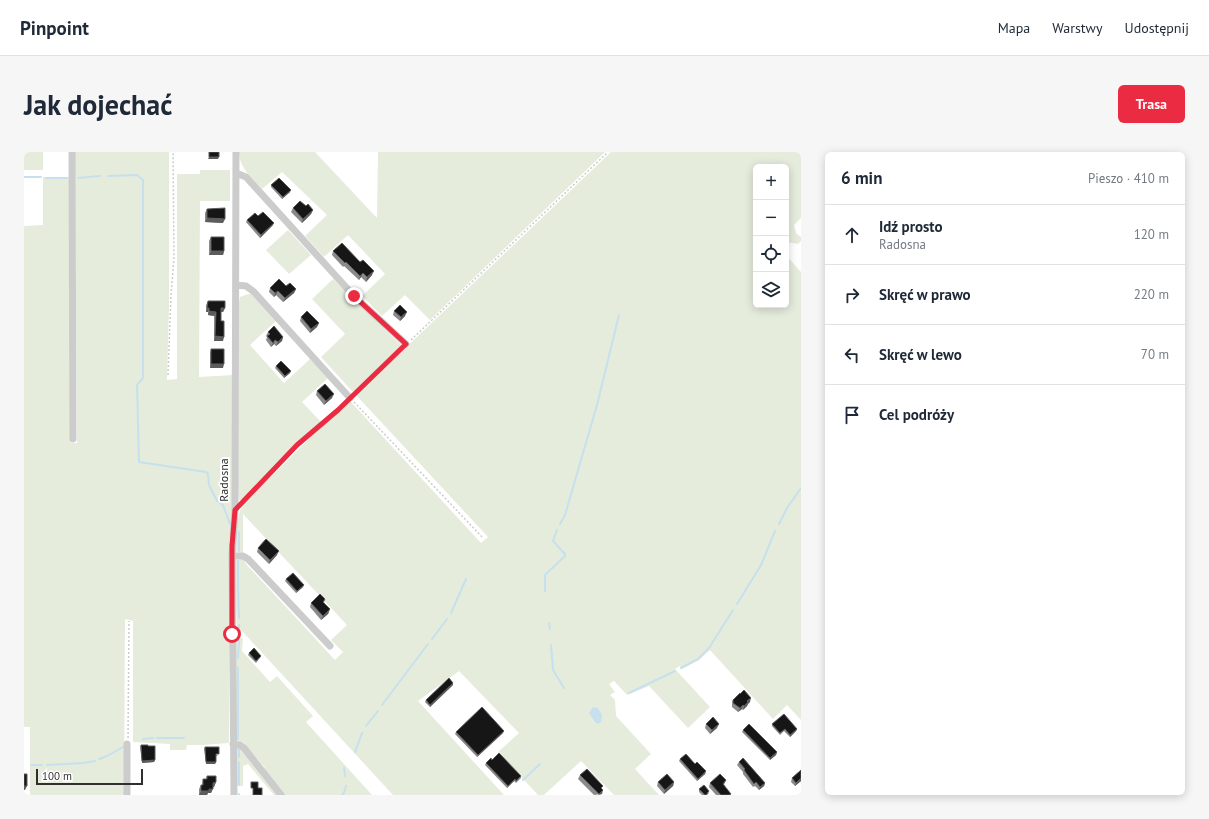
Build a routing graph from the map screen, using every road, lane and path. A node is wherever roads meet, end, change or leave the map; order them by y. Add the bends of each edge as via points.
1 (72, 152) edge
2 (173, 152) edge
3 (236, 152) edge
4 (608, 152) edge
5 (236, 173) junction
6 (236, 285) junction
7 (406, 344) junction
8 (168, 375) dead end
9 (350, 398) junction
10 (73, 439) dead end
11 (235, 510) junction
12 (482, 537) dead end
13 (232, 556) junction
14 (129, 621) dead end
15 (330, 646) dead end
16 (128, 744) joint
17 (233, 744) junction
18 (127, 795) edge
19 (234, 795) edge
20 (281, 795) edge

1 - 10 street
2 - 8 path via 174,258
3 - 5 street, Radosna
4 - 7 path
5 - 6 street, Radosna
5 - 7 street via 246,177 354,296
6 - 9 street via 246,286 254,292
6 - 11 street, Radosna
7 - 9 path
9 - 11 path via 297,445
9 - 12 path
11 - 13 street, Radosna
13 - 15 street via 243,556 248,559
13 - 17 street, Radosna
14 - 16 path
16 - 18 street
17 - 19 street, Radosna
17 - 20 street via 244,748

